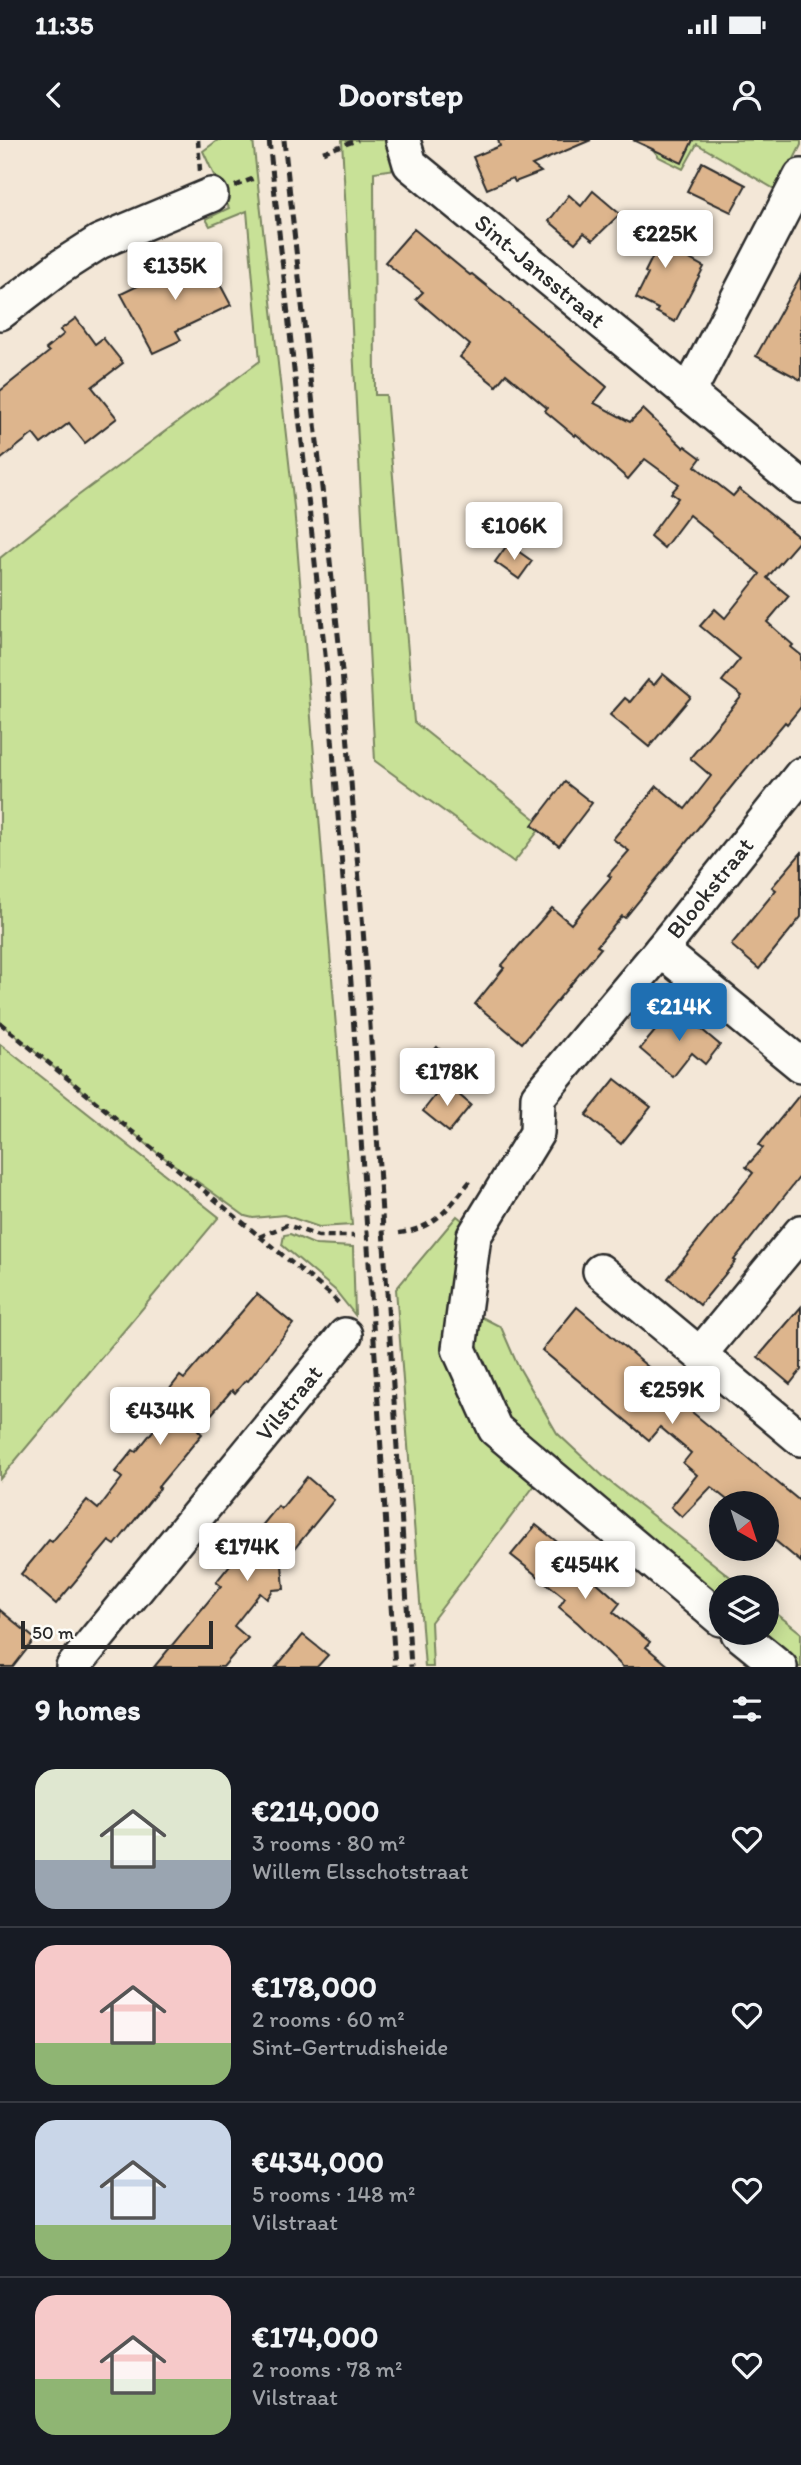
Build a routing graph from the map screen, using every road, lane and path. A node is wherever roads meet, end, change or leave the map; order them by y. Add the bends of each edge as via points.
1 (358, 140) edge
2 (403, 140) edge
3 (349, 141) edge
4 (323, 152) dead end
5 (801, 176) edge
6 (206, 178) edge
7 (0, 313) edge
8 (688, 394) junction
9 (801, 486) edge
10 (801, 775) edge
11 (660, 950) junction
12 (0, 1023) edge
13 (801, 1065) edge
14 (425, 1227) dead end
15 (801, 1232) edge
16 (399, 1233) dead end
17 (354, 1236) dead end
18 (259, 1237) junction
19 (600, 1271) dead end
20 (345, 1335) joint
21 (700, 1354) junction
22 (801, 1439) edge
23 (709, 1609) edge
24 (753, 1645) edge
25 (73, 1667) edge
26 (780, 1667) edge

1 - 3 path
2 - 8 street, Sint-Jansstraat via 411,164
3 - 4 path
5 - 8 street
6 - 7 street via 60,267
8 - 9 street, Sint-Jansstraat
10 - 11 street, Blookstraat
11 - 13 street
11 - 23 street, Blookstraat via 538,1097 537,1133 474,1236 459,1349 495,1429
12 - 18 path
14 - 16 path
15 - 21 street
17 - 18 path via 318,1236 288,1225
18 - 20 path via 342,1307 347,1318
19 - 21 street
20 - 25 street, Vilstraat
21 - 22 street
24 - 26 street

